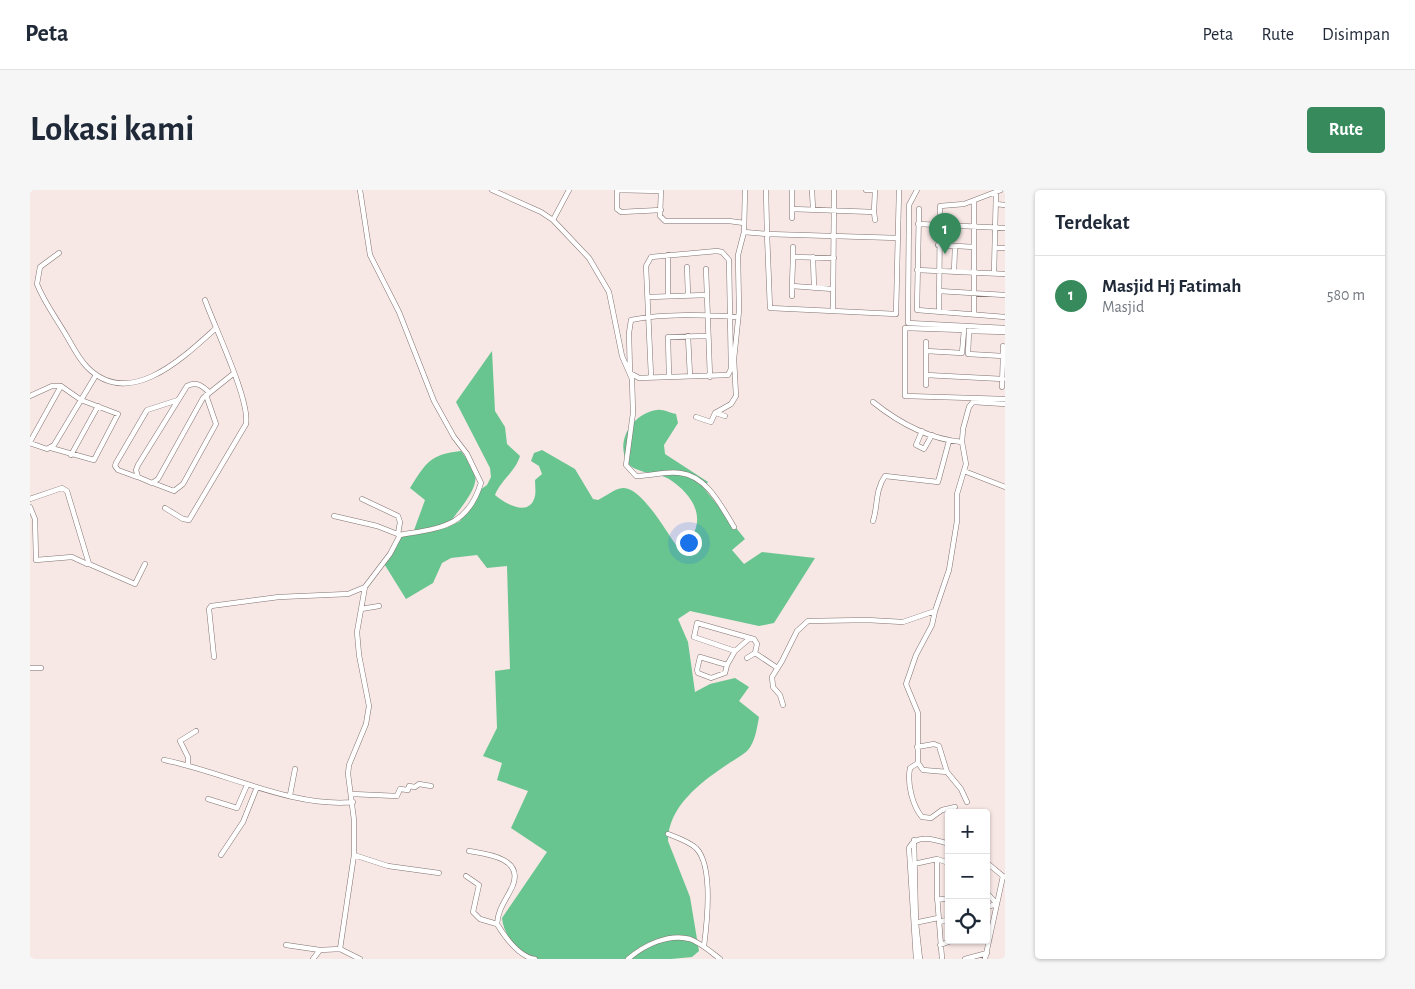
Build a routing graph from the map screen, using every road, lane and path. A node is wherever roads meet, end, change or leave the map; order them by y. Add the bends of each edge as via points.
1 (360, 190) edge
2 (492, 190) edge
3 (569, 190) edge
4 (661, 190) edge
5 (745, 190) edge
6 (766, 190) edge
7 (792, 190) edge
8 (812, 190) edge
9 (834, 190) edge
10 (866, 190) edge
11 (875, 190) edge
12 (899, 190) edge
13 (917, 190) edge
14 (998, 191) edge
15 (974, 201) junction
16 (996, 204) junction
17 (1005, 205) edge
18 (792, 209) junction
19 (813, 209) junction
20 (919, 209) dead end
21 (661, 210) junction
22 (834, 210) junction
23 (874, 212) junction
24 (792, 218) dead end
25 (553, 220) junction
26 (875, 220) dead end
27 (744, 223) junction
28 (918, 224) junction
29 (939, 225) junction
30 (974, 227) junction
31 (995, 228) junction
32 (1005, 228) edge
33 (744, 232) junction
34 (767, 234) junction
35 (834, 236) junction
36 (898, 238) junction
37 (938, 245) junction
38 (954, 246) junction
39 (793, 247) dead end
40 (974, 247) junction
41 (996, 248) junction
42 (1005, 249) edge
43 (59, 254) dead end
44 (668, 255) junction
45 (793, 257) junction
46 (813, 257) junction
47 (834, 258) junction
48 (687, 267) dead end
49 (706, 268) dead end
50 (917, 270) junction
51 (938, 271) junction
52 (954, 272) junction
53 (975, 273) junction
54 (994, 273) junction
55 (1005, 274) edge
56 (792, 286) junction
57 (814, 288) junction
58 (833, 289) junction
59 (938, 291) junction
60 (975, 293) junction
61 (1005, 294) edge
62 (688, 295) junction
63 (706, 295) junction
64 (668, 296) junction
65 (792, 296) dead end
66 (649, 297) junction
67 (205, 300) dead end
68 (833, 310) junction
69 (938, 312) junction
70 (974, 314) junction
71 (650, 316) junction
72 (707, 316) junction
73 (728, 316) junction
74 (738, 316) junction
75 (1005, 317) edge
76 (215, 329) junction
77 (1005, 330) edge
78 (966, 331) junction
79 (688, 336) junction
80 (707, 336) junction
81 (926, 342) dead end
82 (1003, 346) dead end
83 (926, 351) junction
84 (962, 353) junction
85 (968, 354) junction
86 (1003, 356) junction
87 (630, 372) junction
88 (233, 374) junction
89 (96, 375) junction
90 (926, 375) junction
91 (651, 376) junction
92 (669, 376) junction
93 (690, 376) junction
94 (710, 376) junction
95 (1003, 379) junction
96 (926, 385) dead end
97 (61, 386) junction
98 (1002, 386) dead end
99 (208, 394) junction
100 (30, 396) edge
101 (1005, 399) edge
102 (81, 400) junction
103 (178, 400) junction
104 (873, 402) dead end
105 (1005, 404) edge
106 (98, 406) junction
107 (716, 413) junction
108 (725, 416) dead end
109 (696, 417) dead end
110 (922, 431) junction
111 (932, 436) junction
112 (949, 441) junction
113 (30, 442) edge
114 (962, 442) junction
115 (51, 448) junction
116 (71, 455) junction
117 (964, 471) junction
118 (138, 477) junction
119 (152, 483) junction
120 (1005, 488) edge
121 (30, 499) edge
122 (362, 499) dead end
123 (30, 507) edge
124 (164, 508) dead end
125 (334, 516) dead end
126 (873, 521) dead end
127 (734, 527) dead end
128 (30, 530) edge
129 (36, 530) junction
130 (399, 534) junction
131 (88, 564) junction
132 (145, 564) dead end
133 (365, 586) junction
134 (378, 606) dead end
135 (361, 609) junction
136 (935, 611) junction
137 (750, 638) junction
138 (735, 651) junction
139 (754, 653) junction
140 (214, 656) dead end
141 (746, 658) dead end
142 (727, 665) junction
143 (30, 668) edge
144 (41, 668) dead end
145 (776, 668) junction
146 (783, 705) dead end
147 (196, 731) dead end
148 (917, 748) junction
149 (164, 760) dead end
150 (918, 763) junction
151 (188, 764) junction
152 (295, 769) dead end
153 (947, 772) junction
154 (247, 785) junction
155 (431, 786) dead end
156 (257, 787) junction
157 (352, 794) junction
158 (290, 795) junction
159 (208, 799) dead end
160 (353, 802) junction
161 (967, 802) dead end
162 (240, 806) junction
163 (955, 807) dead end
164 (248, 811) junction
165 (668, 834) dead end
166 (914, 840) junction
167 (945, 843) edge
168 (469, 851) dead end
169 (354, 855) junction
170 (221, 856) dead end
171 (937, 860) junction
172 (945, 862) edge
173 (914, 864) junction
174 (990, 865) edge
175 (439, 873) dead end
176 (466, 876) dead end
177 (1004, 877) edge
178 (990, 896) edge
179 (945, 899) edge
180 (937, 900) junction
181 (997, 904) junction
182 (990, 907) edge
183 (945, 919) edge
184 (939, 920) junction
185 (915, 923) junction
186 (990, 923) edge
187 (498, 924) junction
188 (945, 943) edge
189 (987, 944) edge
190 (286, 945) dead end
191 (940, 945) junction
192 (704, 946) junction
193 (340, 948) junction
194 (320, 950) junction
195 (987, 953) junction
196 (313, 959) edge
197 (360, 959) edge
198 (531, 959) edge
199 (535, 959) edge
200 (628, 959) edge
201 (720, 959) edge
202 (916, 959) edge
203 (920, 959) edge
204 (942, 959) edge
205 (965, 959) edge
206 (985, 959) edge

1 - 130 street via 370,255 399,312 434,401 467,454 480,483 464,514 456,522 434,530
2 - 25 street
3 - 25 street
4 - 21 street
4 - 21 street via 617,190 617,209 620,212
5 - 27 street
6 - 34 street
7 - 18 street
8 - 19 street
9 - 22 street
10 - 11 street
11 - 23 street
12 - 36 street
13 - 78 street via 909,205 908,323
14 - 15 street
14 - 16 street
15 - 29 street via 941,205
15 - 30 street
16 - 17 street
16 - 31 street
18 - 19 street
18 - 24 street
19 - 22 street
20 - 28 street
21 - 27 street via 660,216 665,221
22 - 23 street
22 - 35 street
23 - 26 street
25 - 87 street via 588,258 609,292 622,356
27 - 33 street
28 - 29 street
28 - 50 street
29 - 30 street
29 - 37 street
30 - 31 street
30 - 40 street
31 - 32 street
31 - 41 street
33 - 34 street
33 - 74 street via 738,255
34 - 35 street
34 - 68 street via 770,308
35 - 36 street
35 - 47 street
36 - 68 street via 896,314
37 - 38 street
37 - 51 street
38 - 40 street
38 - 52 street
39 - 45 street
40 - 53 street
41 - 42 street
41 - 54 street
43 - 89 street via 40,267 37,284 76,352
44 - 64 street
44 - 66 street via 651,257 647,263
44 - 73 street via 717,251 726,255 729,260
45 - 46 street
45 - 56 street
46 - 47 street
46 - 57 street
47 - 58 street
48 - 62 street
49 - 63 street
50 - 51 street
50 - 69 street via 917,310
51 - 52 street
51 - 59 street
52 - 53 street
53 - 54 street
53 - 60 street
54 - 55 street
56 - 57 street
56 - 65 street
57 - 58 street
58 - 68 street
59 - 60 street
59 - 69 street
60 - 61 street
60 - 70 street
62 - 63 street
62 - 64 street
63 - 72 street
64 - 66 street
66 - 71 street
67 - 76 street
69 - 70 street
70 - 75 street
71 - 72 street
71 - 87 street via 632,320 630,325
71 - 91 street
72 - 73 street
72 - 80 street
73 - 74 street
73 - 94 street via 731,369 728,375
74 - 107 street via 734,359 736,396 731,404
76 - 88 street
76 - 89 street via 179,361 146,380 120,383
77 - 78 street
78 - 84 street
78 - 85 street
78 - 101 street via 905,328 905,396
79 - 80 street
79 - 92 street via 668,337
79 - 93 street
80 - 94 street
81 - 83 street
82 - 86 street
83 - 84 street
83 - 90 street
84 - 85 street
85 - 86 street
86 - 95 street
87 - 91 street via 639,378
87 - 127 street via 633,413 626,465 630,471 636,476 682,473 702,482 714,493
88 - 99 street
88 - 124 street via 247,416 243,432 189,520
89 - 102 street
90 - 95 street
90 - 96 street
91 - 92 street
92 - 93 street
93 - 94 street
95 - 98 street
97 - 100 street via 52,386
97 - 102 street
97 - 113 street
99 - 103 street via 199,384 193,383 187,386
99 - 119 street via 158,479
99 - 119 street via 216,424 183,484 174,491
102 - 106 street
102 - 115 street
103 - 118 street via 138,465
103 - 118 street via 147,410 116,463 118,470
104 - 110 street via 893,419
105 - 114 street via 970,403
106 - 116 street
106 - 116 street via 118,414 96,456 90,461
107 - 108 street
107 - 109 street via 710,422
110 - 111 street
110 - 111 street via 916,444 924,449
111 - 112 street
112 - 114 street
112 - 126 street via 938,482 885,476 878,487
113 - 115 street
114 - 117 street
115 - 116 street
117 - 120 street
117 - 136 street via 956,500 957,521 949,570
118 - 119 street
121 - 131 street via 62,488 67,491
122 - 130 street via 398,516
123 - 129 street
125 - 130 street
128 - 129 street
129 - 131 street via 36,560 72,558
130 - 133 street via 390,554
131 - 132 street via 135,584
133 - 135 street
133 - 140 street via 348,594 279,597 211,606
134 - 135 street
135 - 157 street via 357,632 369,706 366,724 349,765
136 - 145 street via 904,622 808,621 797,631
136 - 148 street via 906,684 918,713
137 - 138 street
137 - 138 street via 697,623 694,637
137 - 139 street via 756,642
138 - 142 street
139 - 141 street
139 - 145 street
142 - 142 street via 702,656 696,670 714,678 725,673
143 - 144 street
145 - 146 street via 772,682
147 - 151 street via 180,741
148 - 150 street
148 - 153 street via 939,746
149 - 151 street
150 - 153 street via 923,770
150 - 163 street via 910,768 908,776 922,817 932,818 942,810
151 - 154 street
152 - 158 street
153 - 161 street
154 - 156 street
154 - 162 street
155 - 157 street via 409,786 408,790 400,789 398,796
156 - 158 street
156 - 164 street
157 - 160 street
158 - 160 street
159 - 162 street
160 - 169 street
162 - 164 street
164 - 170 street
165 - 192 street via 693,846 704,864 708,911
166 - 167 street
166 - 173 street
166 - 185 street via 909,850
168 - 187 street via 501,857 512,867 515,877 502,904
169 - 175 street via 388,866
169 - 193 street
171 - 172 street
171 - 173 street
171 - 180 street
173 - 185 street
174 - 177 street
176 - 187 street via 480,886 473,912 480,919
177 - 181 street
178 - 181 street
179 - 180 street
180 - 184 street
181 - 182 street
181 - 186 street
183 - 184 street
184 - 185 street
184 - 191 street
185 - 202 street
185 - 203 street
187 - 198 street via 504,936
188 - 191 street
189 - 195 street
190 - 194 street
191 - 204 street
192 - 200 street via 690,939 676,938 643,948
192 - 201 street
193 - 194 street
193 - 197 street
194 - 196 street
195 - 205 street
195 - 206 street
198 - 199 street

